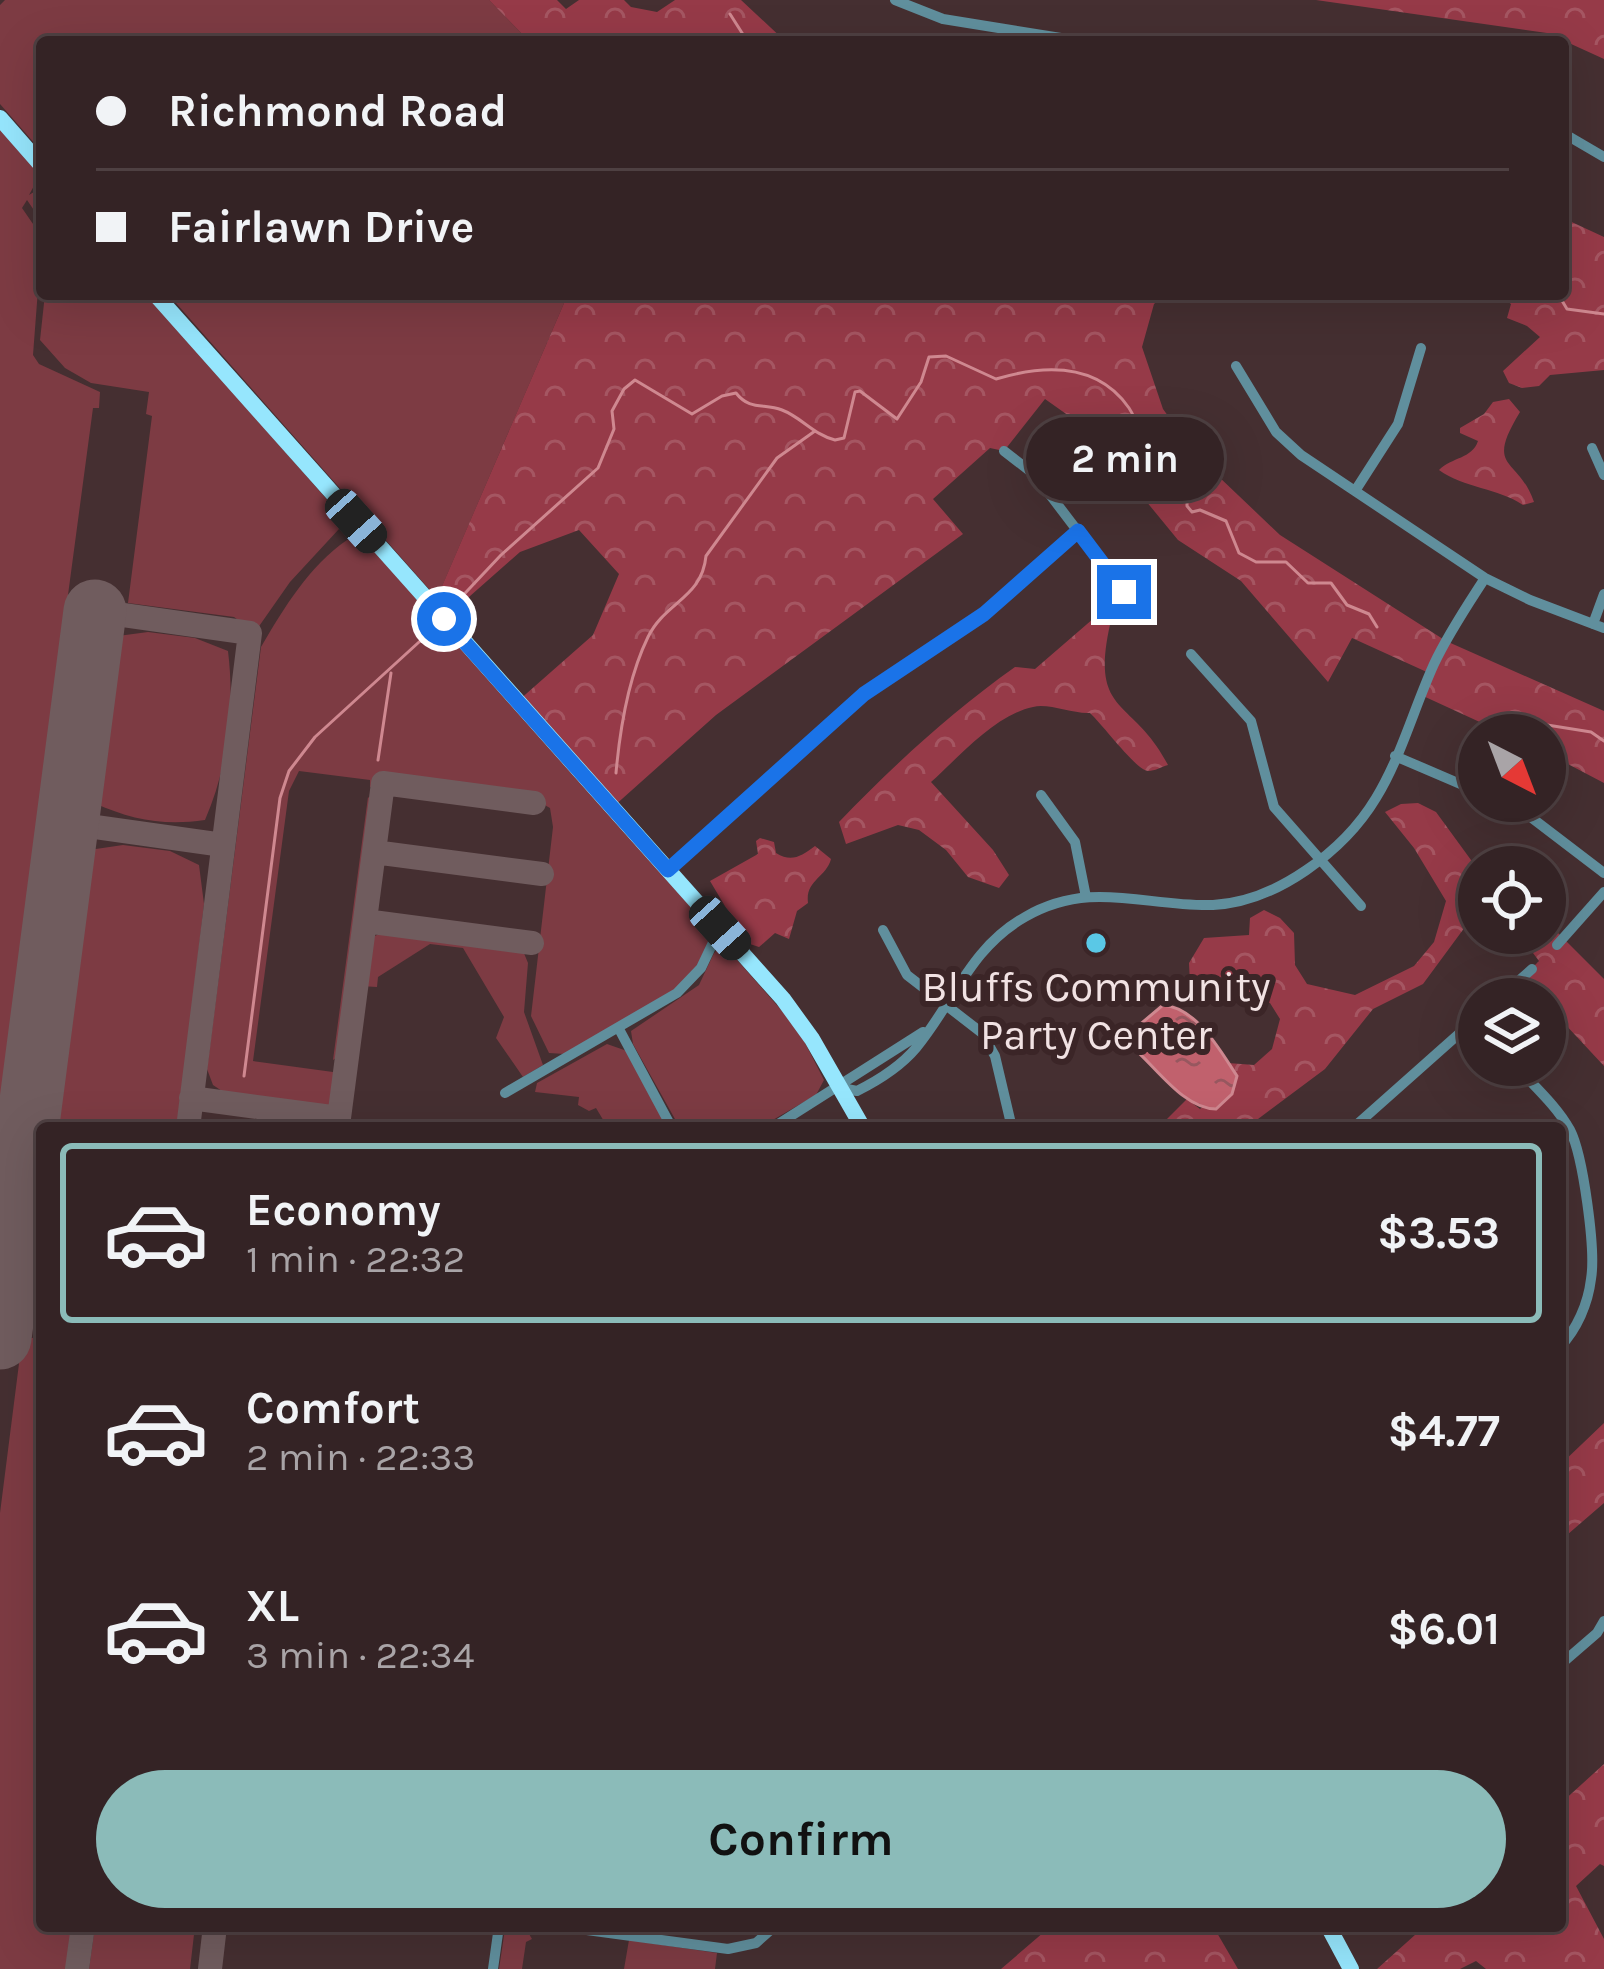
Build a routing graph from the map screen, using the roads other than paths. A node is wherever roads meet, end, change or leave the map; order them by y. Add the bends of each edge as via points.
1 (895, 0) edge
2 (1049, 36) edge
3 (0, 118) edge
4 (1569, 137) edge
5 (1604, 157) edge
6 (36, 159) edge
7 (159, 300) edge
8 (1420, 348) dead end
9 (1236, 366) dead end
10 (1592, 448) dead end
11 (1004, 451) dead end
12 (1604, 475) edge
13 (1355, 491) junction
14 (1078, 531) junction
15 (1485, 578) junction
16 (1124, 592) dead end
17 (1604, 594) edge
18 (1599, 626) edge
19 (1191, 653) dead end
20 (1396, 756) junction
21 (1458, 782) edge
22 (1040, 795) dead end
23 (1537, 822) edge
24 (1318, 859) junction
25 (668, 870) junction
26 (1604, 873) edge
27 (1604, 892) edge
28 (1086, 897) junction
29 (1361, 906) dead end
30 (720, 928) junction
31 (883, 930) dead end
32 (1566, 935) edge
33 (1532, 969) dead end
34 (1522, 978) edge
35 (945, 1002) junction
36 (619, 1029) junction
37 (1458, 1037) edge
38 (1534, 1086) edge
39 (840, 1088) junction
40 (505, 1093) dead end
41 (669, 1122) edge
42 (782, 1122) edge
43 (860, 1122) edge
44 (1010, 1122) edge
45 (1360, 1122) edge
46 (1565, 1122) edge
47 (1566, 1124) edge
48 (1576, 1146) junction
49 (1566, 1149) edge
50 (1566, 1340) edge
51 (1604, 1621) edge
52 (1566, 1660) edge
53 (498, 1932) edge
54 (602, 1932) edge
55 (769, 1932) edge
56 (1331, 1932) edge
57 (493, 1969) edge
58 (1352, 1969) edge

1 - 2 street via 955,21
3 - 6 main road
4 - 5 street
7 - 25 main road
8 - 13 street via 1398,424
9 - 13 street via 1284,441
10 - 12 street
11 - 14 street via 1035,475
13 - 15 street
14 - 16 street
14 - 25 street via 984,614 864,694
15 - 18 street
15 - 20 street via 1441,651
17 - 18 street
19 - 24 street via 1247,715 1270,798
20 - 21 street
20 - 24 street via 1373,803
22 - 28 street via 1075,842
23 - 26 street
24 - 28 street via 1278,887 1227,903
24 - 29 street
25 - 30 main road
27 - 32 street
28 - 35 street via 1047,906 1003,932
30 - 36 street via 690,982
30 - 39 main road via 797,1016
31 - 35 street via 903,970
33 - 34 street
35 - 39 street via 904,1060 857,1091
35 - 44 street via 988,1043
36 - 40 street
36 - 41 street
37 - 45 street
38 - 46 street
39 - 42 street
39 - 43 main road
47 - 48 street
48 - 49 street
48 - 50 street via 1592,1279
51 - 52 street
53 - 57 street
54 - 55 street via 728,1949
56 - 58 main road

